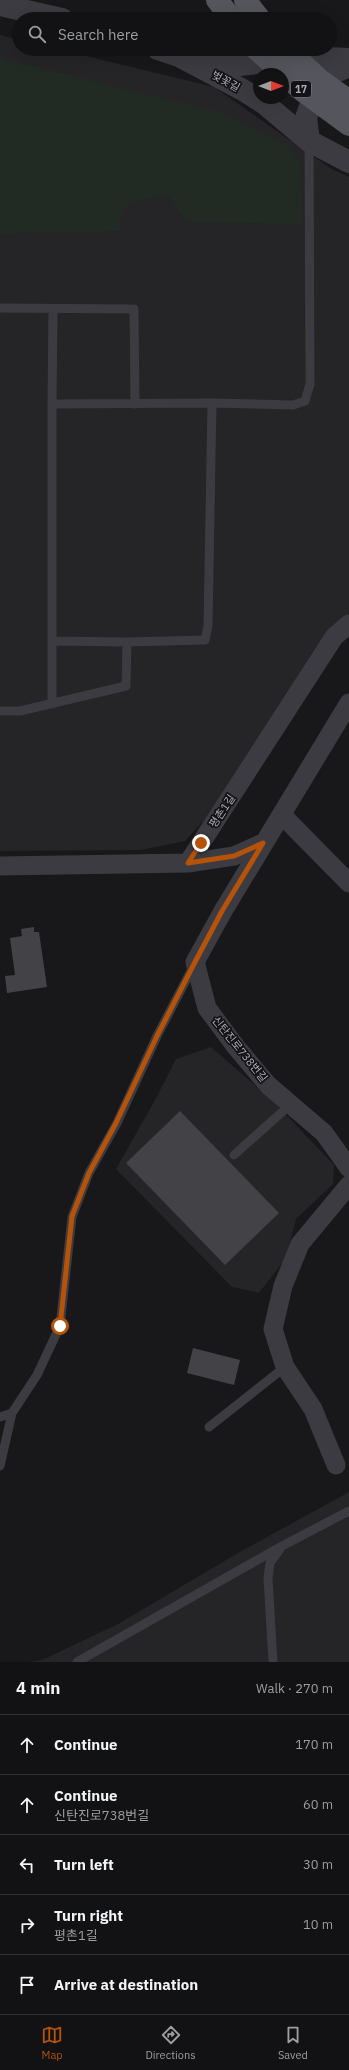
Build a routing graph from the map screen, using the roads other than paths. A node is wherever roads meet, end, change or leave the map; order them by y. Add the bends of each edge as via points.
1 (217, 0) edge
2 (245, 0) edge
3 (0, 5) edge
4 (31, 12) edge
5 (226, 12) edge
6 (254, 12) edge
7 (179, 56) joint
8 (264, 56) edge
9 (283, 56) edge
10 (295, 56) edge
11 (300, 56) edge
12 (323, 56) edge
13 (349, 59) edge
14 (349, 66) edge
15 (289, 68) edge
16 (253, 95) edge
17 (349, 100) edge
18 (270, 104) edge
19 (349, 125) edge
20 (309, 141) junction
21 (349, 162) edge
22 (0, 308) edge
23 (53, 309) junction
24 (212, 403) junction
25 (52, 404) junction
26 (135, 404) junction
27 (349, 624) edge
28 (52, 641) junction
29 (127, 642) junction
30 (349, 703) edge
31 (52, 704) junction
32 (0, 711) edge
33 (282, 815) junction
34 (263, 843) junction
35 (188, 863) junction
36 (0, 866) edge
37 (349, 883) edge
38 (195, 962) junction
39 (291, 1104) junction
40 (234, 1155) dead end
41 (349, 1168) edge
42 (349, 1185) edge
43 (285, 1367) junction
44 (12, 1413) junction
45 (0, 1417) edge
46 (210, 1427) dead end
47 (336, 1465) dead end
48 (0, 1466) edge
49 (349, 1511) edge
50 (282, 1546) junction
51 (77, 1662) edge
52 (273, 1662) edge

1 - 5 main road
2 - 6 main road
3 - 4 street
7 - 9 street via 240,65
7 - 16 street, 벚꽃길
8 - 19 main road, 17 via 304,92
10 - 15 street
11 - 17 main road, 17 via 319,79
12 - 13 street
14 - 20 street via 327,76 315,92 306,118
18 - 20 street, 벚꽃길
20 - 21 street, 벚꽃길
20 - 24 lane via 310,384 305,401 293,405
22 - 23 lane
23 - 25 lane
23 - 26 lane via 134,309
24 - 26 lane
24 - 29 lane via 208,626 205,640
25 - 26 lane
25 - 28 lane
27 - 35 street, 평촌1길 via 334,637
28 - 29 lane
28 - 31 lane
29 - 31 lane via 126,686
30 - 33 street
31 - 32 lane via 20,711
33 - 34 street
33 - 37 street
34 - 35 street via 234,856
34 - 38 street
35 - 36 street
38 - 39 street, 신탄진로738번길 via 207,1008 268,1085
38 - 44 lane via 89,1173 72,1216 60,1326 37,1375
39 - 40 lane
39 - 41 street, 신탄진로738번길 via 324,1133
42 - 43 street via 300,1244 283,1286 273,1329
43 - 46 lane
43 - 47 street via 313,1409
44 - 45 lane
44 - 48 lane
49 - 50 lane
50 - 51 lane
50 - 52 lane via 270,1563 268,1578

